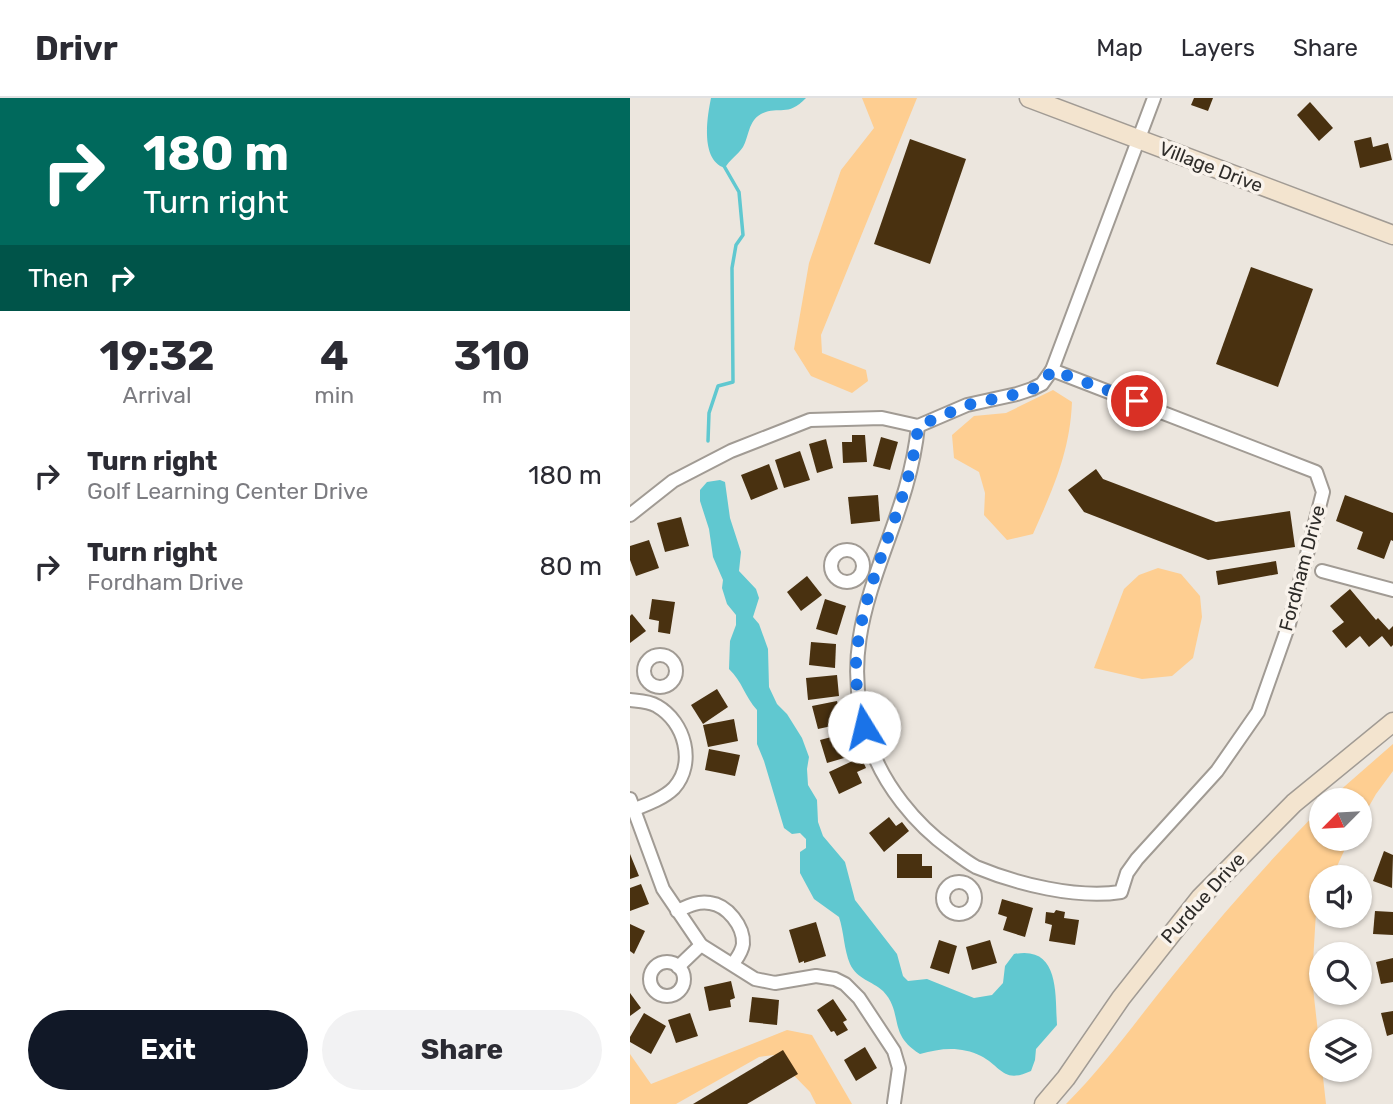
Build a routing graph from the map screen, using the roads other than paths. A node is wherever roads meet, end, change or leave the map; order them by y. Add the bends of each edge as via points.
1 (1029, 98) edge
2 (1154, 98) edge
3 (1138, 139) junction
4 (1393, 235) edge
5 (1052, 370) junction
6 (918, 426) junction
7 (630, 516) edge
8 (1322, 571) dead end
9 (1393, 590) edge
10 (654, 685) dead end
11 (630, 700) edge
12 (649, 703) junction
13 (1393, 722) edge
14 (632, 804) edge
15 (974, 866) junction
16 (966, 884) dead end
17 (677, 911) junction
18 (701, 945) junction
19 (733, 964) junction
20 (678, 967) dead end
21 (894, 1103) edge
22 (1044, 1104) edge

1 - 3 street, Village Drive
2 - 3 street
3 - 4 street, Village Drive
3 - 5 street
5 - 6 street via 1032,389 967,405
5 - 15 street, Fordham Drive via 1315,472 1323,492 1289,624 1258,712 1217,771 1136,859 1121,892 1099,895 1021,883
6 - 7 street via 882,418 810,420 673,481
6 - 15 street via 915,455 868,574 856,666 864,727 889,786 941,842
8 - 9 street
10 - 12 street
11 - 12 street
12 - 14 street via 670,716 680,731 686,753 684,772 659,799
13 - 22 street, Purdue Drive via 1294,803 1209,888 1160,946
14 - 17 street via 663,889
15 - 16 street
17 - 18 street
17 - 19 street via 696,902 712,902 735,919 743,944
18 - 19 street
18 - 20 street
19 - 21 street via 755,979 775,983 816,976 845,984 894,1051 899,1068

